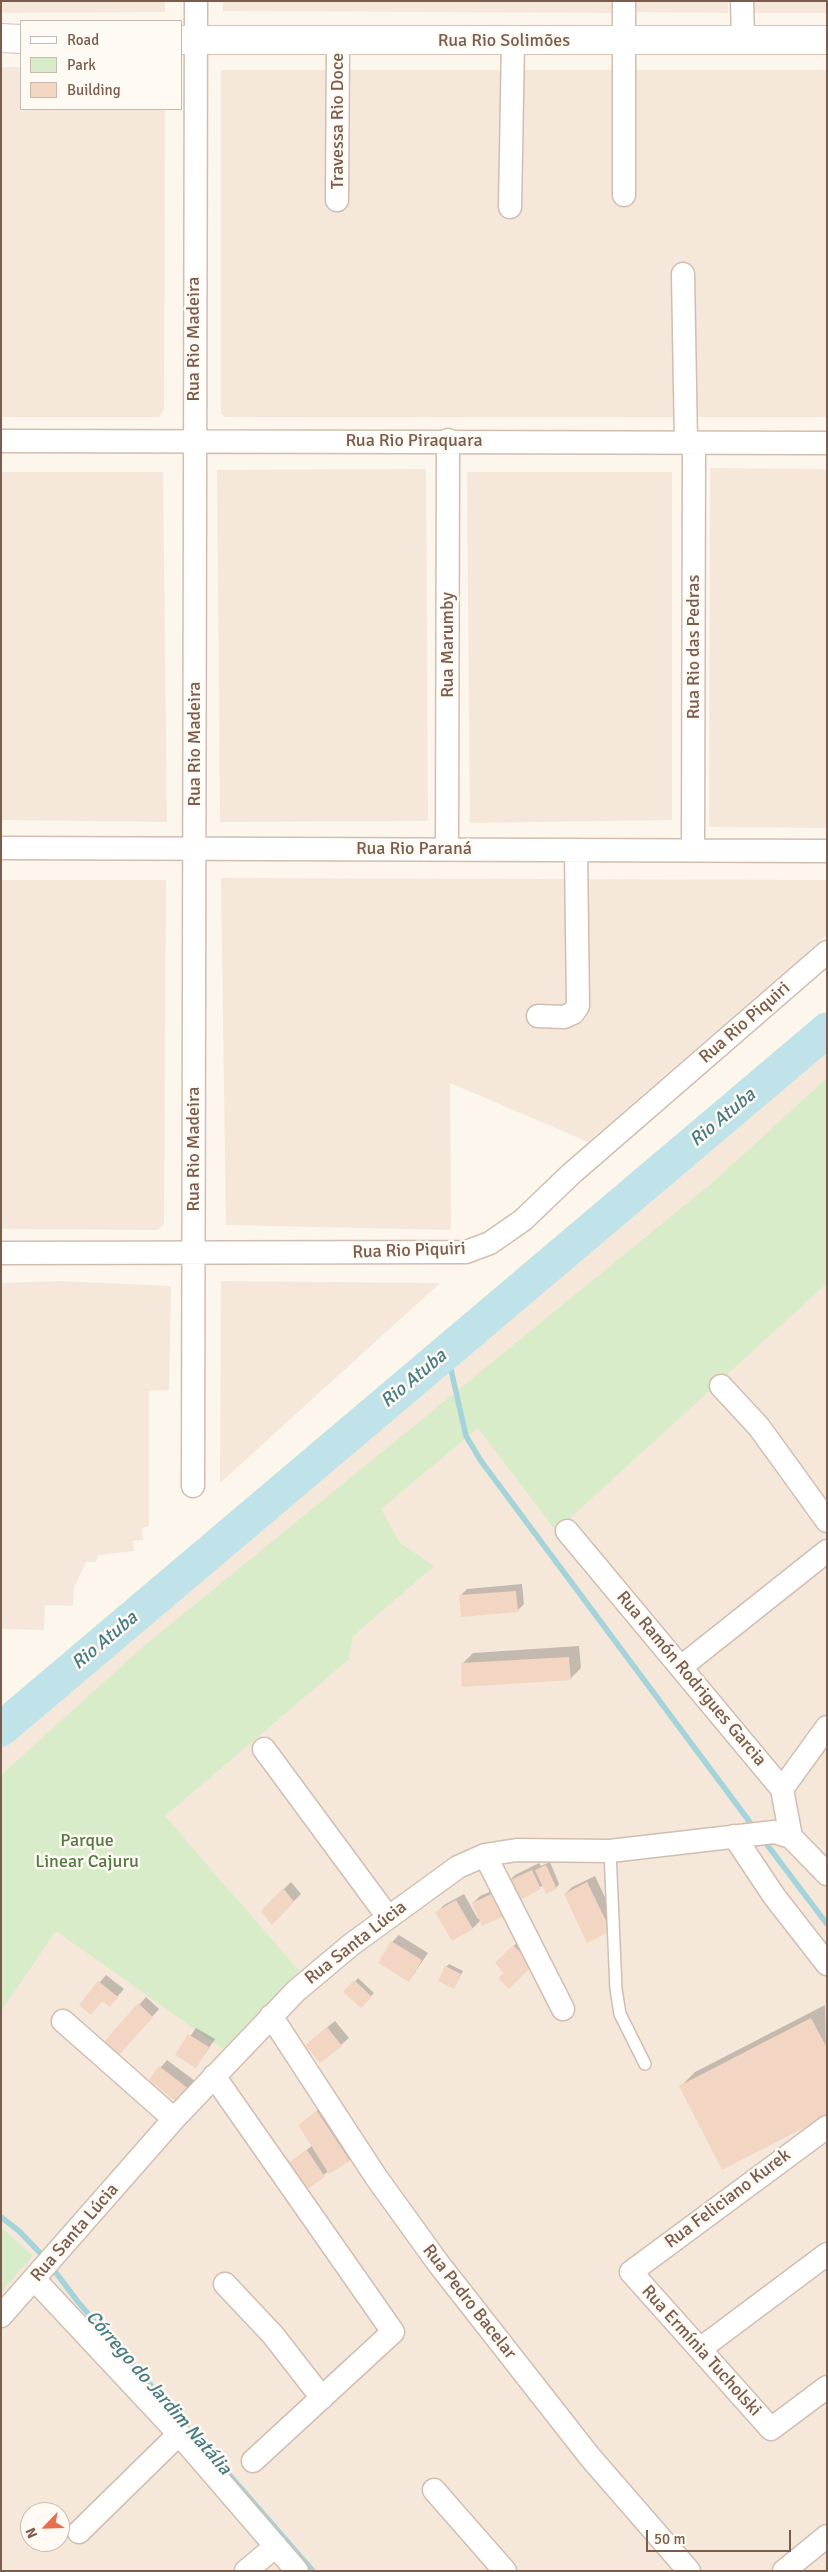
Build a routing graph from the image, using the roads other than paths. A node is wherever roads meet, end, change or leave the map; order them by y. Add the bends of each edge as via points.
1 (196, 1) edge
2 (624, 1) edge
3 (742, 1) edge
4 (1, 38) edge
5 (20, 39) edge
6 (742, 39) junction
7 (827, 40) edge
8 (188, 41) edge
9 (338, 41) junction
10 (513, 42) junction
11 (624, 42) junction
12 (624, 195) dead end
13 (337, 200) dead end
14 (510, 207) dead end
15 (683, 274) dead end
16 (194, 440) junction
17 (448, 440) junction
18 (1, 441) edge
19 (690, 443) junction
20 (827, 443) edge
21 (1, 848) edge
22 (195, 848) junction
23 (448, 849) junction
24 (576, 850) junction
25 (693, 850) junction
26 (827, 851) edge
27 (827, 952) edge
28 (538, 1016) dead end
29 (1, 1253) edge
30 (193, 1253) junction
31 (721, 1386) dead end
32 (193, 1486) dead end
33 (827, 1521) edge
34 (567, 1531) dead end
35 (827, 1551) edge
36 (681, 1667) junction
37 (827, 1727) edge
38 (264, 1748) dead end
39 (782, 1789) junction
40 (782, 1835) junction
41 (734, 1836) junction
42 (610, 1851) junction
43 (485, 1855) junction
44 (827, 1874) edge
45 (388, 1917) junction
46 (827, 1964) edge
47 (563, 2009) dead end
48 (271, 2016) junction
49 (63, 2021) dead end
50 (645, 2064) dead end
51 (214, 2076) junction
52 (174, 2118) junction
53 (827, 2127) edge
54 (827, 2254) edge
55 (631, 2272) joint
56 (35, 2280) junction
57 (225, 2284) dead end
58 (1, 2316) edge
59 (700, 2349) junction
60 (827, 2387) edge
61 (322, 2398) junction
62 (179, 2434) junction
63 (253, 2461) dead end
64 (434, 2490) dead end
65 (79, 2532) dead end
66 (827, 2536) edge
67 (276, 2546) junction
68 (246, 2571) edge
69 (297, 2571) edge
70 (505, 2571) edge
71 (689, 2571) edge
72 (784, 2571) edge

1 - 8 street, Rua Rio Madeira
2 - 11 street
3 - 6 street
4 - 5 street
6 - 7 street, Rua Rio Solimões
6 - 11 street, Rua Rio Solimões
8 - 9 street, Rua Rio Solimões
8 - 16 street, Rua Rio Madeira
9 - 10 street, Rua Rio Solimões
9 - 13 street, Travessa Rio Doce
10 - 11 street, Rua Rio Solimões
10 - 14 street
11 - 12 street
15 - 19 street, Rua Rio das Pedras
16 - 17 street, Rua Rio Piraquara
16 - 18 street, Rua Rio Piraquara
16 - 22 street, Rua Rio Madeira
17 - 19 street, Rua Rio Piraquara
17 - 23 street, Rua Marumby
19 - 20 street, Rua Rio Piraquara
19 - 25 street, Rua Rio das Pedras
21 - 22 street, Rua Rio Paraná
22 - 23 street, Rua Rio Paraná
22 - 30 street, Rua Rio Madeira
23 - 24 street, Rua Rio Paraná
24 - 25 street, Rua Rio Paraná
24 - 28 street via 578,1006 564,1017
25 - 26 street, Rua Rio Paraná
27 - 30 street, Rua Rio Piquiri via 523,1220 490,1244 466,1252
29 - 30 street, Rua Rio Piquiri
30 - 32 street, Rua Rio Madeira
31 - 33 street via 758,1427
34 - 36 street, Rua Ramón Rodrigues Garcia
35 - 36 street
36 - 39 street, Rua Ramón Rodrigues Garcia
37 - 39 street
38 - 45 street
39 - 40 street, Rua Ramón Rodrigues Garcia
40 - 41 street, Rua Santa Lúcia
40 - 44 street
41 - 42 street, Rua Santa Lúcia
41 - 46 street via 774,1896
42 - 43 street, Rua Santa Lúcia via 539,1848
42 - 50 lane via 620,2014
43 - 45 street, Rua Santa Lúcia via 449,1872
43 - 47 street
45 - 48 street, Rua Santa Lúcia via 324,1966
48 - 51 street, Rua Santa Lúcia
48 - 71 street, Rua Pedro Bacelar via 376,2177 438,2263 590,2457
49 - 52 street
51 - 52 street, Rua Santa Lúcia
51 - 61 street via 393,2332
52 - 56 street, Rua Santa Lúcia
53 - 55 street, Rua Feliciano Kurek
54 - 59 street
55 - 59 street, Rua Ermínia Tucholski
56 - 58 street, Rua Santa Lúcia
56 - 62 street
57 - 61 street via 273,2335
59 - 60 street, Rua Ermínia Tucholski via 771,2429
61 - 63 street
62 - 65 street
62 - 67 street
64 - 70 street
66 - 72 street
67 - 68 street
67 - 69 street

